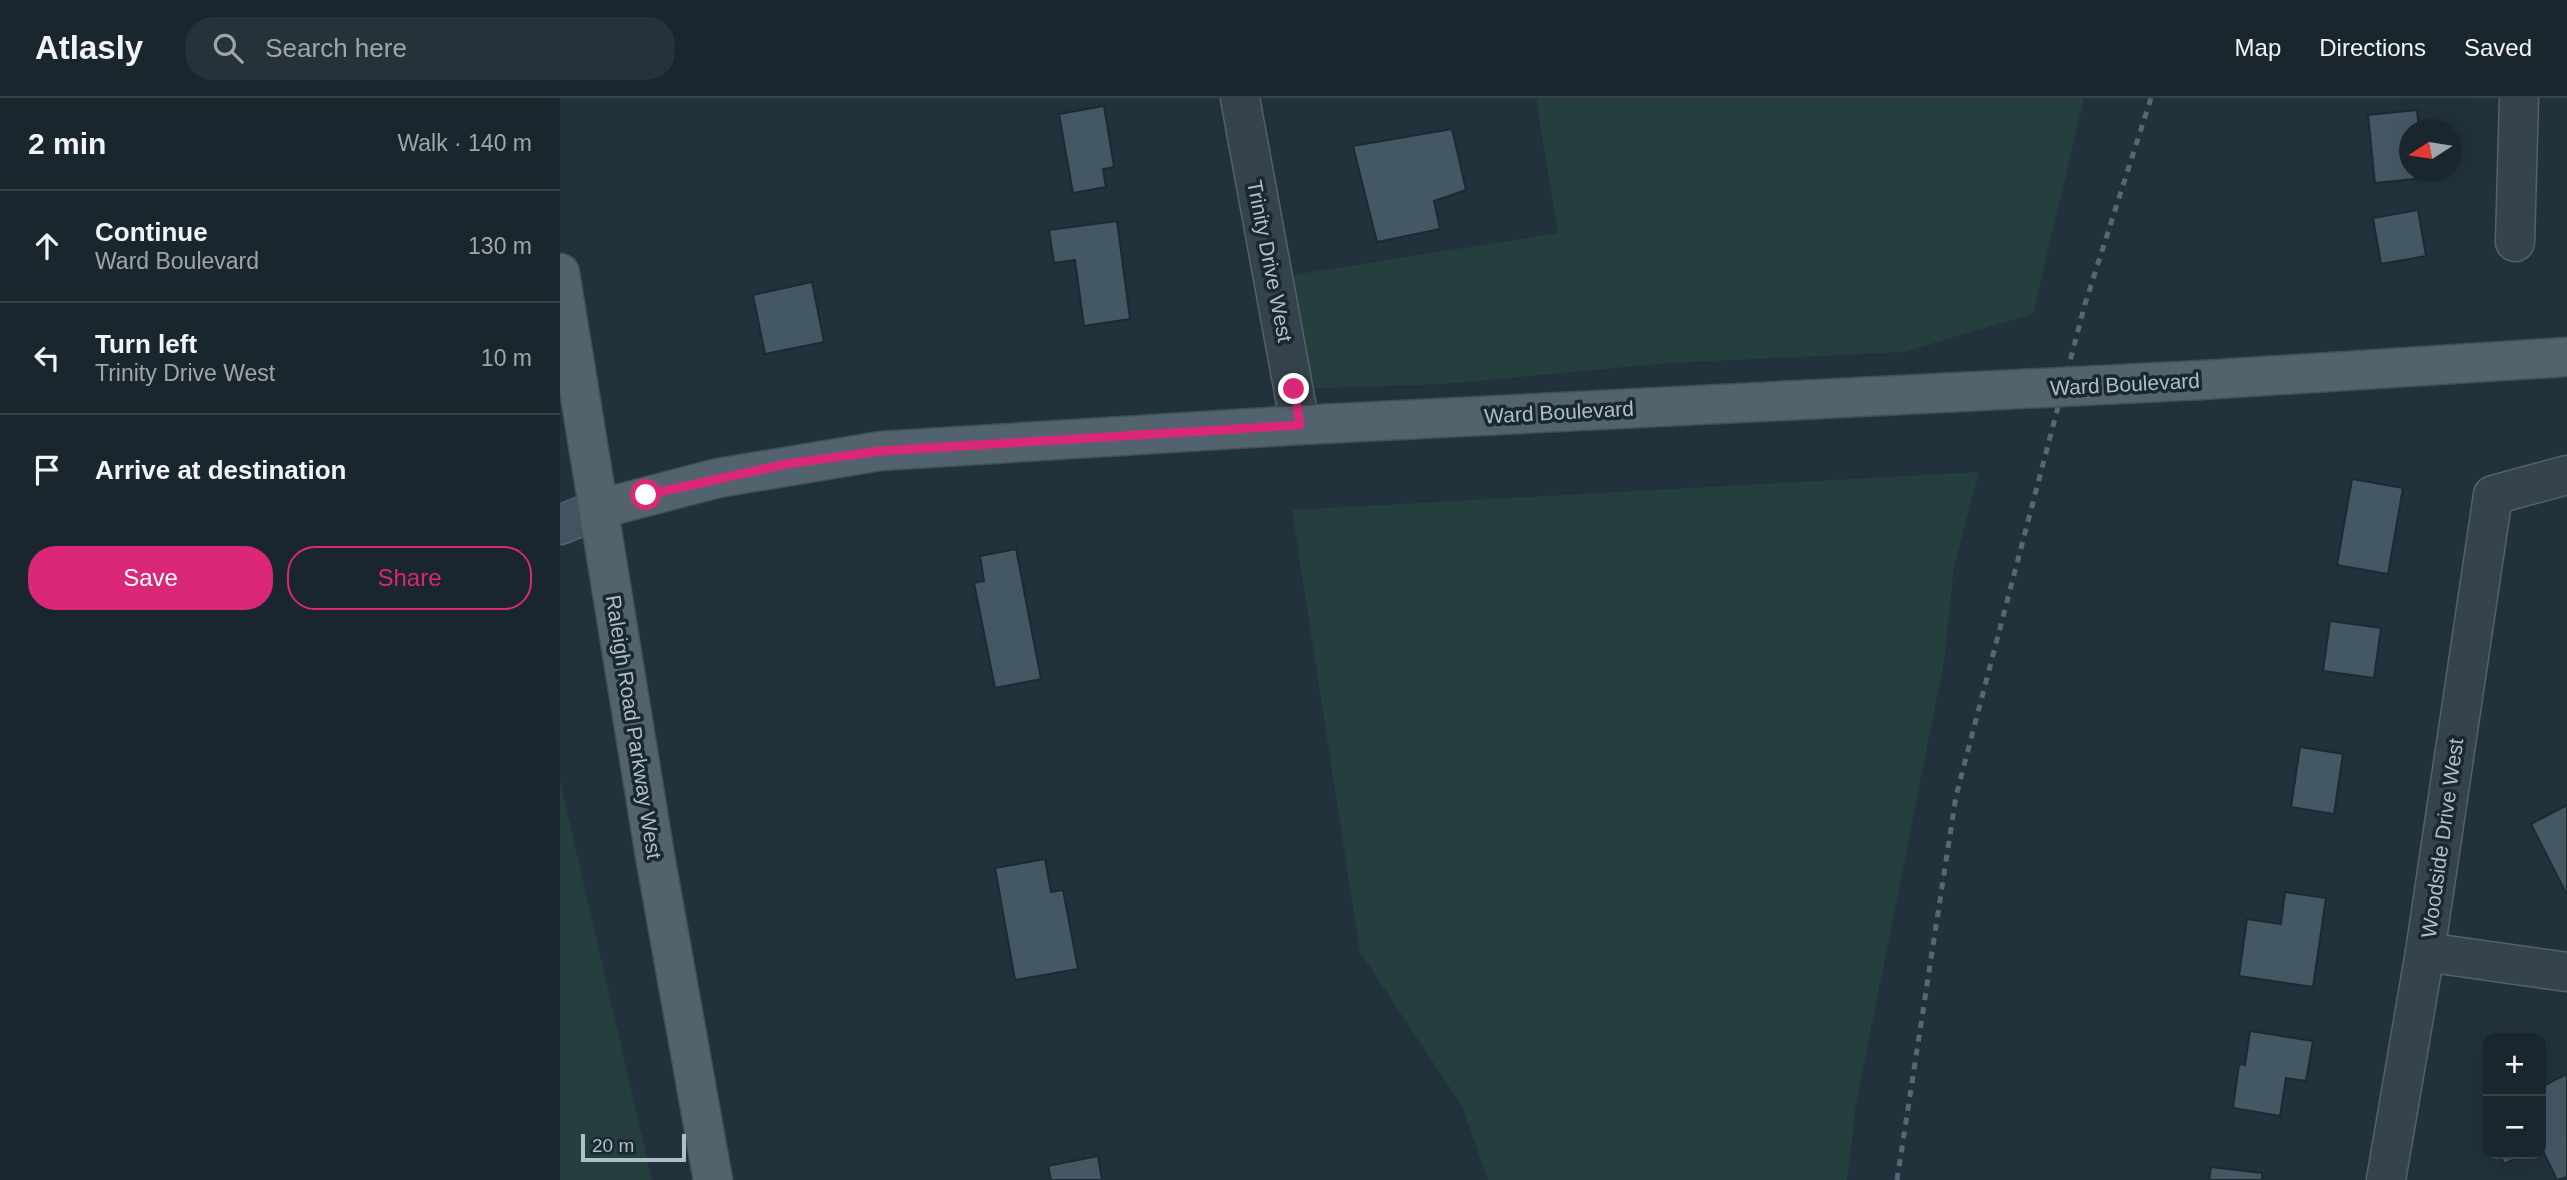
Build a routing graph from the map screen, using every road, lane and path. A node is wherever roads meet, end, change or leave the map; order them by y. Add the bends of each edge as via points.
1 (1240, 98) edge
2 (2519, 98) edge
3 (2515, 242) dead end
4 (560, 273) edge
5 (2567, 357) edge
6 (1300, 425) junction
7 (2567, 475) edge
8 (599, 509) junction
9 (560, 525) edge
10 (2425, 952) junction
11 (2567, 972) edge
12 (713, 1180) edge
13 (2386, 1180) edge

1 - 6 street, Trinity Drive West
2 - 3 street
4 - 8 main road, Raleigh Road Parkway West
5 - 6 main road, Ward Boulevard, bridge
6 - 8 main road, Ward Boulevard via 880,451 718,478
7 - 10 street, Woodside Drive West via 2493,495
8 - 9 main road, Ward Boulevard
8 - 12 main road, Raleigh Road Parkway West
10 - 11 street
10 - 13 street, Woodside Drive West

